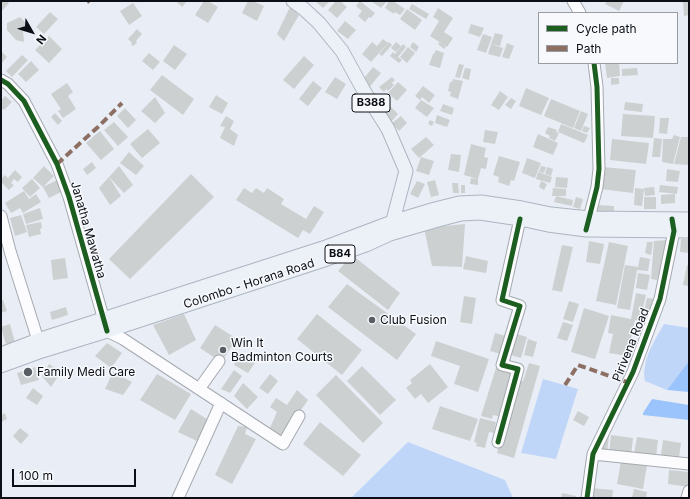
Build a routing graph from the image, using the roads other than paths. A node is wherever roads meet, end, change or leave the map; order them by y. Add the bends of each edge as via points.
1 (293, 1) edge
2 (573, 1) edge
3 (579, 12) edge
4 (594, 64) edge
5 (1, 80) edge
6 (1, 216) edge
7 (520, 219) junction
8 (689, 219) edge
9 (587, 224) junction
10 (673, 225) junction
11 (391, 228) junction
12 (689, 231) edge
13 (106, 325) junction
14 (38, 340) junction
15 (1, 354) edge
16 (219, 361) dead end
17 (1, 366) edge
18 (199, 389) junction
19 (221, 404) junction
20 (299, 416) dead end
21 (498, 442) dead end
22 (593, 454) junction
23 (689, 464) edge
24 (689, 491) edge
25 (178, 498) edge
26 (587, 498) edge
27 (687, 498) edge

1 - 11 main road, B388 via 319,23 342,51 388,129 406,171
2 - 3 street
4 - 9 street via 599,169
5 - 13 street, Janatha Mawatha via 24,102 57,164
6 - 14 street
7 - 9 main road, Colombo - Horana Road / B84 via 548,225
7 - 11 main road, Colombo - Horana Road / B84 via 471,213
7 - 21 street via 502,300 520,306 502,365 518,369
8 - 10 main road, Colombo - Horana Road / B84
9 - 10 main road, Colombo - Horana Road / B84
9 - 11 main road, Colombo - Horana Road / B84 via 550,214 471,201 435,208
10 - 12 main road, Colombo - Horana Road / B84
10 - 22 street, Pirivena Road via 657,306 633,372
11 - 13 main road, Colombo - Horana Road / B84 via 356,236 280,268
13 - 14 main road, Colombo - Horana Road / B84
13 - 17 main road, Colombo - Horana Road / B84
13 - 18 street
14 - 15 main road, Colombo - Horana Road / B84
16 - 18 street
18 - 19 street
19 - 20 street via 283,444
19 - 25 street
22 - 23 street
22 - 26 street, Pirivena Road
24 - 27 street

